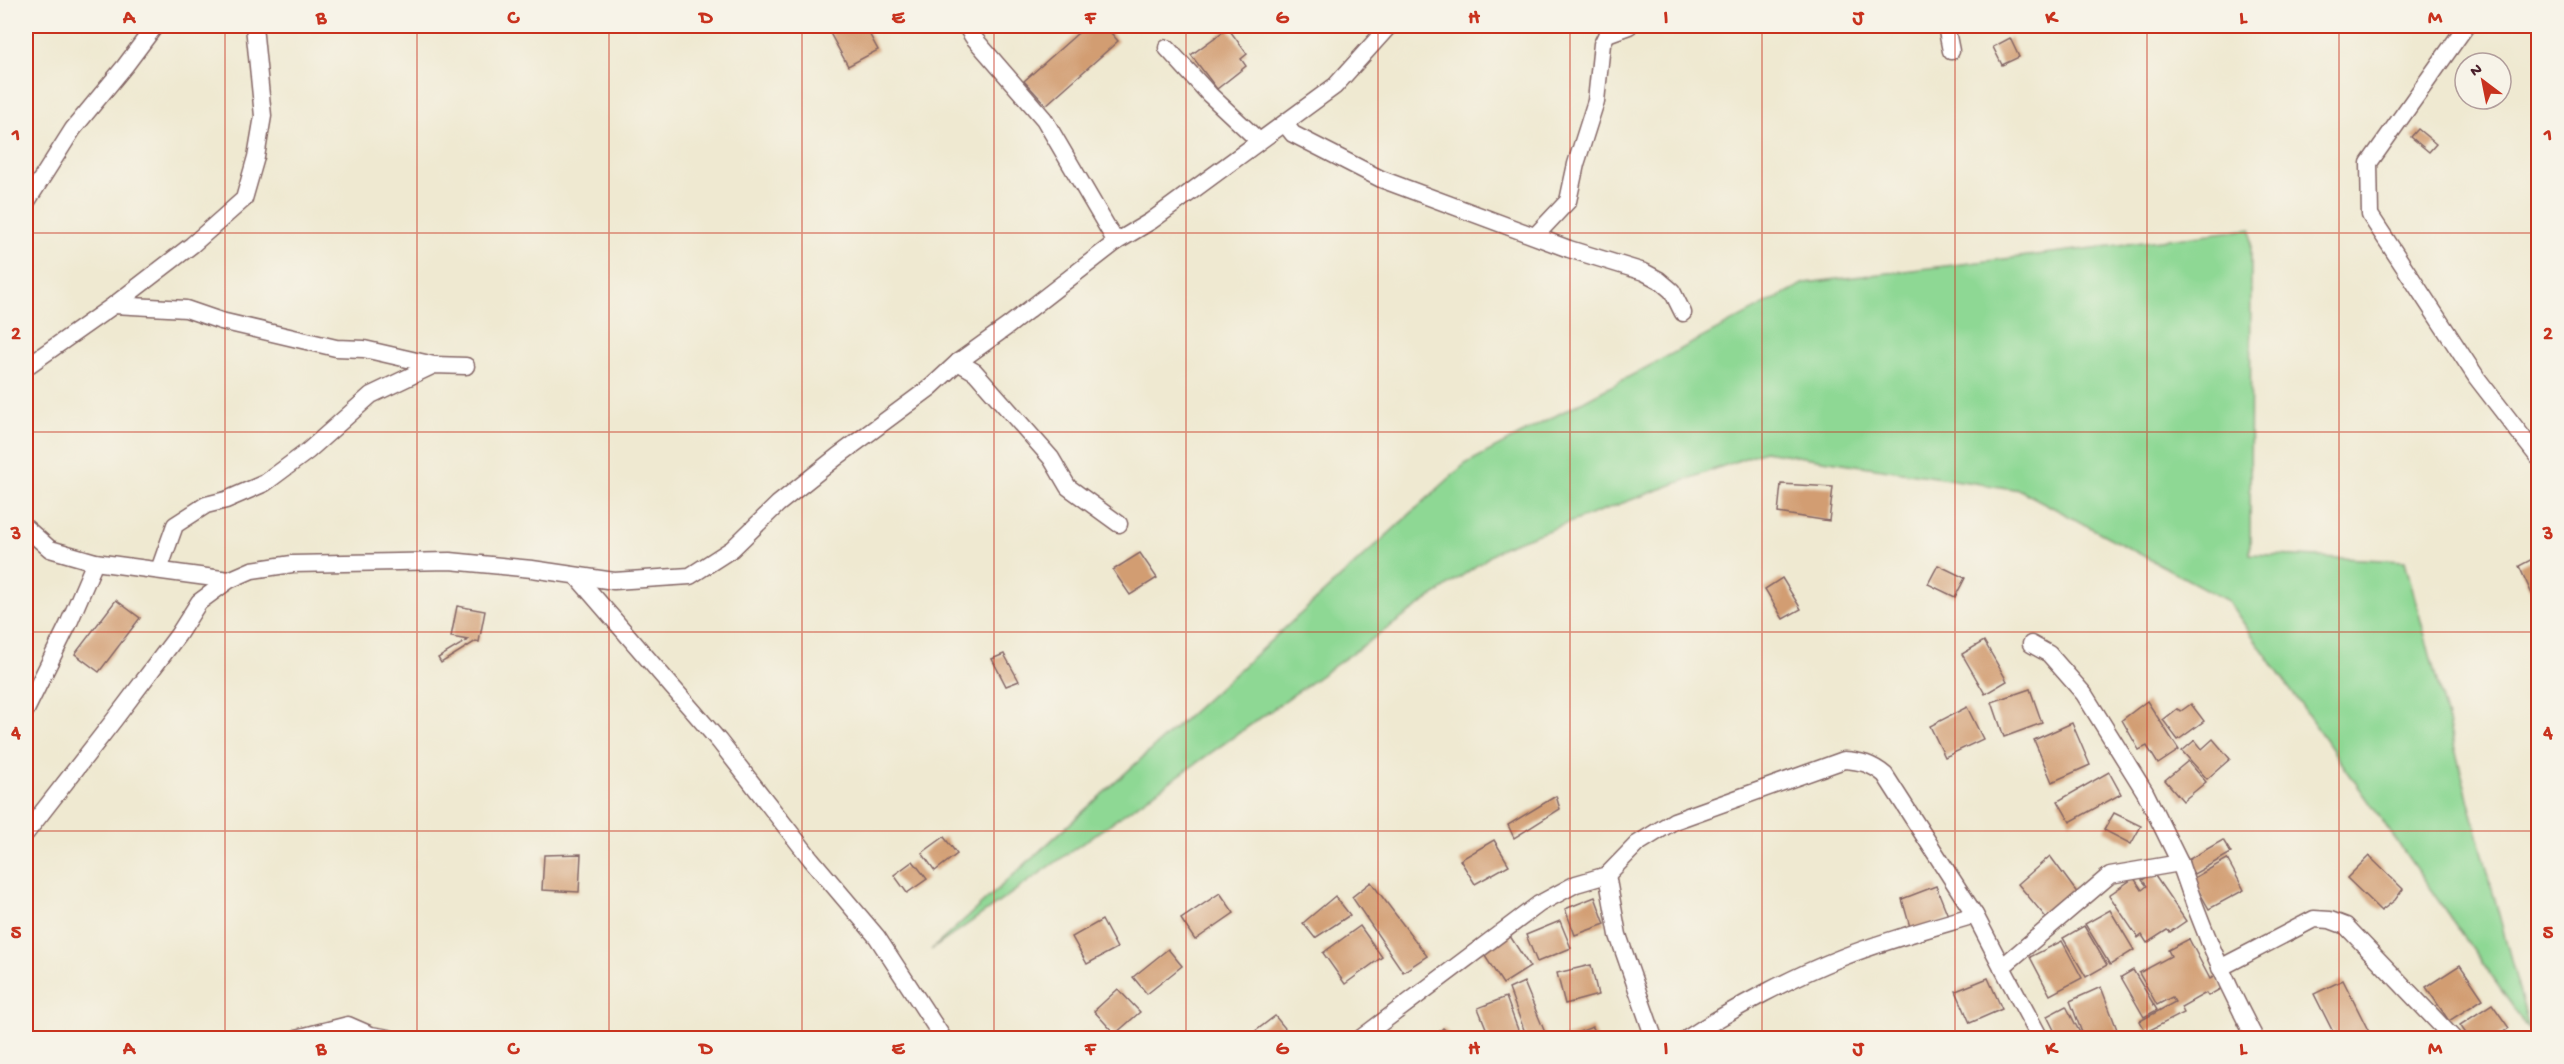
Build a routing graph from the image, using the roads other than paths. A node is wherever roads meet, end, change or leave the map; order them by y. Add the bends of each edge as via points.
1 (155, 26) edge
2 (254, 26) edge
3 (966, 26) edge
4 (1389, 26) edge
5 (1629, 26) edge
6 (1946, 26) edge
7 (2466, 26) edge
8 (1167, 48) dead end
9 (1952, 51) dead end
10 (1286, 124) junction
11 (1260, 141) junction
12 (26, 203) edge
13 (1536, 235) junction
14 (1116, 242) junction
15 (114, 305) junction
16 (1683, 314) dead end
17 (958, 362) junction
18 (434, 364) junction
19 (466, 366) dead end
20 (26, 367) edge
21 (2538, 457) edge
22 (1119, 524) dead end
23 (26, 528) edge
24 (95, 562) junction
25 (159, 570) junction
26 (577, 577) junction
27 (229, 580) junction
28 (2031, 644) dead end
29 (26, 710) edge
30 (26, 833) edge
31 (2180, 863) junction
32 (1607, 875) junction
33 (1975, 915) junction
34 (2002, 967) junction
35 (2220, 968) junction
36 (297, 1038) edge
37 (389, 1038) edge
38 (943, 1038) edge
39 (1362, 1038) edge
40 (1654, 1038) edge
41 (1688, 1038) edge
42 (2040, 1038) edge
43 (2255, 1038) edge
44 (2453, 1038) edge

1 - 12 street via 73,129
2 - 15 street via 262,116 244,199
3 - 14 street via 1044,120
4 - 10 street via 1335,86
5 - 13 street via 1606,34 1596,101 1568,201
6 - 9 street
7 - 21 street via 2369,163 2370,215 2477,378
8 - 11 street
10 - 11 street
10 - 13 street via 1293,134 1381,179
11 - 14 street
13 - 16 street via 1659,280 1672,291
14 - 17 street
15 - 18 street via 186,309 239,326
15 - 20 street
17 - 22 street via 975,372 1051,458 1068,487
17 - 26 street via 778,504 732,549 690,576 614,581
18 - 19 street
18 - 25 street via 371,395 265,483 226,501 206,505 175,525
23 - 24 street via 50,549
24 - 25 street
24 - 29 street
25 - 27 street
26 - 27 street via 450,561 292,564 252,570
26 - 38 street via 719,741 877,937
27 - 30 street via 199,602
28 - 31 street via 2049,654 2084,694 2145,792
31 - 34 street via 2110,875
31 - 35 street via 2195,911
32 - 33 street via 1636,843 1674,821 1844,760 1860,761 1885,775
32 - 39 street via 1576,884 1539,904
32 - 40 street via 1618,935
33 - 34 street
33 - 41 street via 1842,957 1767,993
34 - 42 street
35 - 43 street
35 - 44 street via 2314,919 2330,920 2346,926
36 - 37 street via 348,1025

